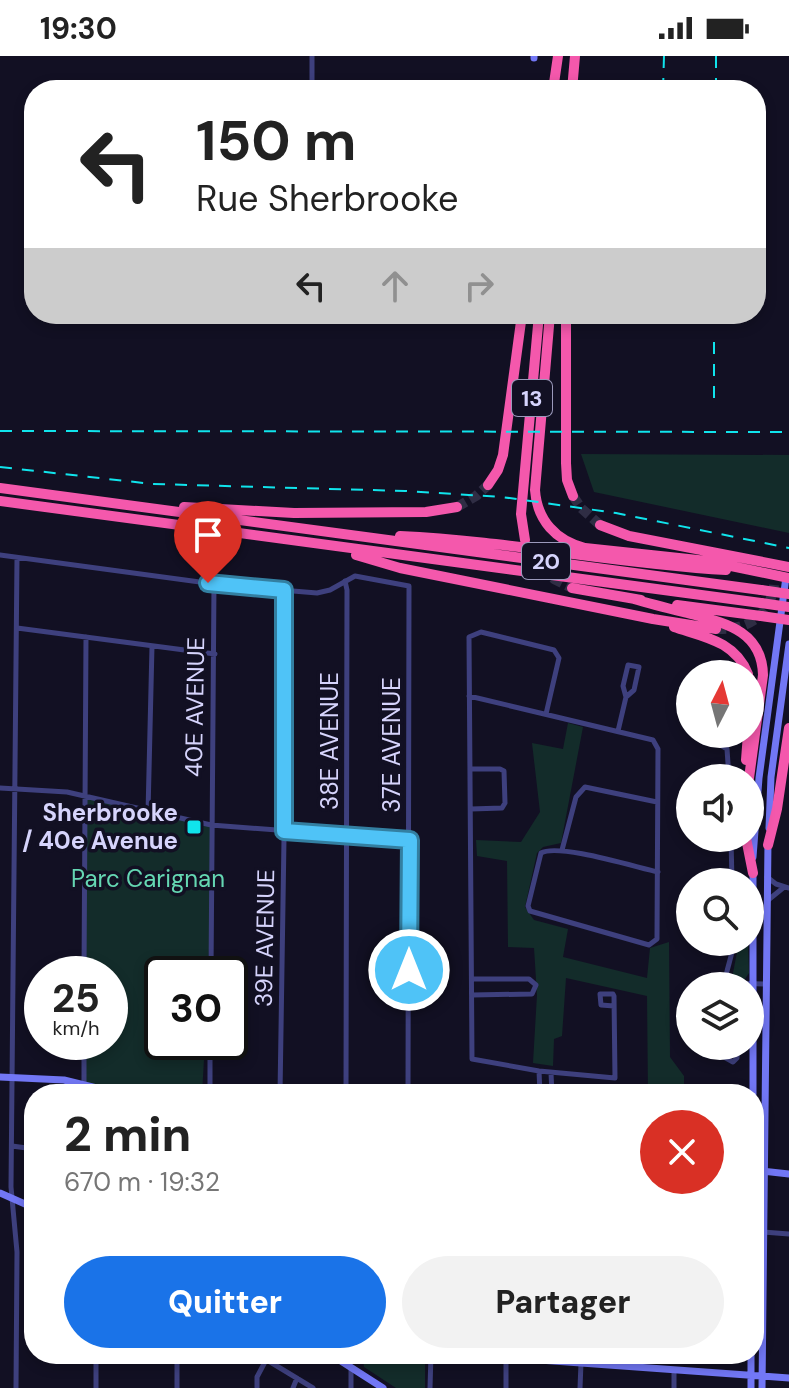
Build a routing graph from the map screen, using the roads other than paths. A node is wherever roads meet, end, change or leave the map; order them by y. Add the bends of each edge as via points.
1 (312, 56) edge
2 (561, 56) edge
3 (577, 56) edge
4 (312, 80) edge
5 (555, 80) edge
6 (560, 80) edge
7 (575, 80) edge
8 (521, 324) edge
9 (538, 324) edge
10 (549, 324) edge
11 (566, 324) edge
12 (488, 485) tunnel mouth
13 (0, 488) edge
14 (573, 496) tunnel mouth
15 (0, 501) edge
16 (457, 507) tunnel mouth
17 (145, 508) junction
18 (600, 525) tunnel mouth
19 (330, 533) junction
20 (525, 540) dead end
21 (323, 546) junction
22 (0, 555) edge
23 (17, 558) junction
24 (753, 571) junction
25 (783, 576) edge
26 (345, 581) junction
27 (214, 584) junction
28 (572, 588) tunnel mouth
29 (284, 590) junction
30 (789, 594) edge
31 (634, 599) junction
32 (789, 607) edge
33 (653, 619) junction
34 (789, 620) edge
35 (17, 628) junction
36 (716, 629) tunnel mouth
37 (86, 637) junction
38 (789, 644) edge
39 (152, 646) junction
40 (215, 654) junction
41 (740, 660) edge
42 (469, 696) junction
43 (626, 697) junction
44 (546, 714) junction
45 (789, 728) edge
46 (618, 731) junction
47 (750, 764) edge
48 (470, 769) junction
49 (0, 788) edge
50 (14, 788) junction
51 (84, 795) junction
52 (657, 802) junction
53 (471, 809) junction
54 (148, 813) junction
55 (211, 825) junction
56 (284, 831) junction
57 (349, 835) junction
58 (410, 840) junction
59 (768, 845) junction
60 (562, 850) junction
61 (753, 868) edge
62 (658, 872) junction
63 (767, 877) junction
64 (787, 888) edge
65 (767, 901) junction
66 (84, 956) edge
67 (211, 956) edge
68 (472, 979) junction
69 (765, 984) joint
70 (472, 995) junction
71 (614, 1006) dead end
72 (84, 1060) edge
73 (210, 1060) edge
74 (754, 1060) edge
75 (539, 1071) junction
76 (551, 1073) junction
77 (0, 1077) edge
78 (13, 1077) junction
79 (77, 1084) edge
80 (84, 1084) edge
81 (210, 1084) edge
82 (280, 1084) edge
83 (346, 1084) edge
84 (408, 1084) edge
85 (540, 1084) edge
86 (552, 1084) edge
87 (753, 1084) edge
88 (12, 1146) junction
89 (24, 1148) edge
90 (764, 1171) joint
91 (789, 1174) edge
92 (0, 1193) edge
93 (12, 1198) junction
94 (24, 1203) edge
95 (764, 1232) edge
96 (789, 1234) edge
97 (96, 1364) edge
98 (177, 1364) edge
99 (264, 1364) edge
100 (273, 1364) edge
101 (345, 1364) edge
102 (351, 1364) edge
103 (431, 1364) edge
104 (506, 1364) edge
105 (581, 1364) edge
106 (594, 1364) edge
107 (751, 1364) edge
108 (762, 1364) edge
109 (351, 1368) junction
110 (674, 1370) junction
111 (751, 1375) junction
112 (762, 1376) junction
113 (297, 1378) junction
114 (789, 1378) edge
115 (257, 1387) edge
116 (16, 1388) edge
117 (96, 1388) edge
118 (177, 1388) edge
119 (293, 1388) edge
120 (313, 1388) edge
121 (351, 1388) edge
122 (383, 1388) edge
123 (430, 1388) edge
124 (506, 1388) edge
125 (580, 1388) edge
126 (674, 1388) edge
127 (751, 1388) edge
128 (762, 1388) edge

1 - 4 street
2 - 5 highway
2 - 6 highway
3 - 7 highway
8 - 12 highway via 503,455
9 - 20 highway, 13 via 521,521
10 - 24 highway, 13 via 535,495 553,532 571,544 604,551
11 - 14 highway via 566,469
13 - 17 highway, 20
15 - 21 highway, 20
16 - 17 highway via 294,513
17 - 19 highway, 20
18 - 25 highway
19 - 24 highway via 456,539
19 - 30 highway, 20, bridge
21 - 32 highway, 20, bridge
21 - 33 highway via 400,568
22 - 23 street
23 - 27 street
23 - 35 street
24 - 25 highway
25 - 61 main road
26 - 29 street via 321,593
26 - 57 street, 38E AVENUE
26 - 58 street, 37E AVENUE via 359,576 410,588
27 - 29 street
27 - 40 street, 40E AVENUE
28 - 31 highway
29 - 56 street, 39E AVENUE
31 - 34 highway, bridge
31 - 47 highway via 730,625 755,644 763,675
33 - 36 highway
33 - 41 highway via 721,643
35 - 37 street
35 - 50 street
37 - 39 street
37 - 51 street
38 - 59 main road via 771,777
39 - 40 street
39 - 54 street
40 - 55 street, 40E AVENUE
42 - 44 street
42 - 44 street via 469,637 481,632 554,650 559,658
42 - 48 street
43 - 43 street via 634,690 639,667 628,665
43 - 46 street
44 - 46 street
45 - 59 highway
46 - 52 street via 656,744
48 - 53 street
48 - 53 street via 504,771 505,787 502,808
49 - 50 street
50 - 51 street
50 - 78 street
51 - 54 street
51 - 66 street
52 - 60 street via 585,787 576,797
52 - 62 street
53 - 68 street
54 - 55 street
55 - 56 street
55 - 67 street, 40E AVENUE
56 - 57 street
56 - 82 street, 39E AVENUE
57 - 58 street
57 - 83 street, 38E AVENUE
58 - 84 street, 37E AVENUE
59 - 63 main road
60 - 62 street
60 - 62 street via 541,853 530,911 649,945 657,939
63 - 64 street
63 - 65 main road
64 - 65 street
65 - 69 main road
68 - 70 street
68 - 70 street via 529,979 536,985 532,994
69 - 90 main road
70 - 75 street via 472,1059
71 - 76 street via 615,1078
72 - 80 street
73 - 81 street
74 - 87 main road
75 - 76 street
75 - 85 street
76 - 86 street
77 - 78 main road
78 - 79 main road
78 - 88 street
88 - 89 street
88 - 93 street
90 - 91 main road
92 - 93 main road
93 - 94 main road
93 - 116 street
95 - 96 street
97 - 117 street
98 - 118 street
99 - 115 street
100 - 113 street
101 - 109 main road
102 - 109 main road
103 - 123 street
104 - 124 street
105 - 125 street
106 - 110 main road
107 - 111 main road
108 - 112 main road
109 - 121 street
109 - 122 main road
110 - 111 main road
110 - 126 street
111 - 112 main road
111 - 127 main road
112 - 114 main road
112 - 128 main road
113 - 119 street
113 - 120 street

